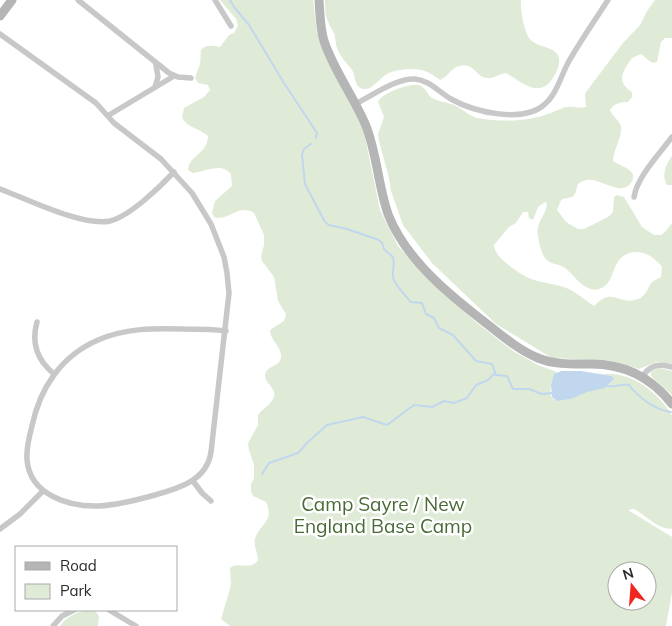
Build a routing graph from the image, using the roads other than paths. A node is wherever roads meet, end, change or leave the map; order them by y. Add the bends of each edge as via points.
1 (12, 0) edge
2 (78, 0) edge
3 (215, 0) edge
4 (319, 0) edge
5 (608, 0) edge
6 (0, 16) edge
7 (230, 26) dead end
8 (0, 34) edge
9 (155, 63) junction
10 (174, 76) junction
11 (191, 78) dead end
12 (155, 87) junction
13 (355, 104) junction
14 (109, 115) junction
15 (672, 137) edge
16 (174, 172) junction
17 (0, 189) edge
18 (634, 197) dead end
19 (37, 322) dead end
20 (226, 330) junction
21 (672, 367) edge
22 (54, 374) junction
23 (642, 377) junction
24 (672, 404) edge
25 (193, 481) junction
26 (43, 491) junction
27 (211, 501) dead end
28 (0, 529) edge
29 (72, 611) edge
30 (110, 611) edge
31 (52, 626) edge
32 (136, 626) edge

1 - 6 main road
2 - 9 street
3 - 7 street
4 - 13 main road via 325,43
5 - 13 street via 550,99 535,111 515,115 474,108 414,79 396,83
8 - 14 street
9 - 10 street
9 - 12 street via 158,77
10 - 11 street
10 - 12 street
12 - 14 street
13 - 23 main road via 370,136 393,225 432,276 485,322 533,356 558,363 617,367
14 - 16 street
15 - 18 street via 638,184
16 - 17 street via 130,211 102,222 78,219
16 - 20 street via 202,208 222,251 229,289
19 - 22 street via 34,336 37,352
20 - 22 street via 150,328 121,332 86,346
20 - 25 street via 210,457 203,472
21 - 23 street via 660,364
22 - 26 street via 38,401 27,448 29,470
23 - 24 main road
25 - 26 street via 152,496 104,506 69,502
25 - 27 street
26 - 28 street
29 - 31 street
30 - 32 street

